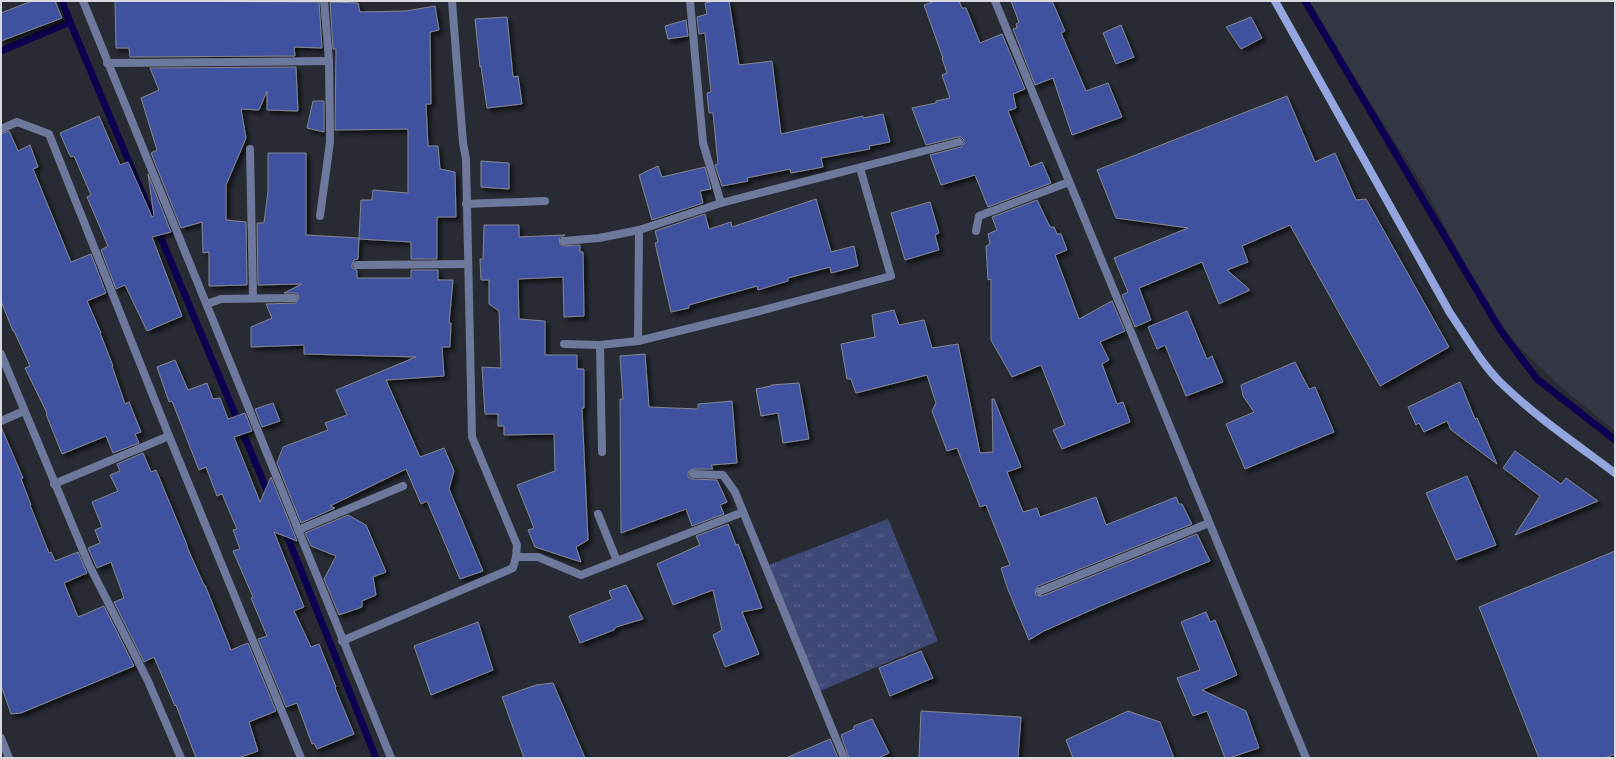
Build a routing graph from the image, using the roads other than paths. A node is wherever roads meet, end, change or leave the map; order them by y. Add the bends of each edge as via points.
1 (83, 1) edge
2 (324, 1) edge
3 (452, 1) edge
4 (690, 1) edge
5 (995, 1) edge
6 (1275, 1) edge
7 (329, 61) junction
8 (107, 63) junction
9 (1, 129) edge
10 (960, 142) dead end
11 (250, 149) dead end
12 (860, 168) junction
13 (1069, 182) junction
14 (545, 201) dead end
15 (721, 203) junction
16 (466, 204) junction
17 (320, 216) dead end
18 (639, 230) junction
19 (976, 230) dead end
20 (564, 241) dead end
21 (468, 264) junction
22 (357, 265) dead end
23 (253, 298) junction
24 (294, 298) dead end
25 (207, 304) junction
26 (638, 341) junction
27 (564, 344) dead end
28 (600, 345) junction
29 (1, 354) edge
30 (24, 411) junction
31 (1, 420) edge
32 (169, 436) junction
33 (602, 452) dead end
34 (1615, 473) edge
35 (693, 474) dead end
36 (54, 484) junction
37 (403, 486) dead end
38 (743, 512) junction
39 (598, 514) dead end
40 (1209, 523) junction
41 (298, 530) junction
42 (516, 557) junction
43 (617, 561) junction
44 (1040, 591) dead end
45 (342, 642) junction
46 (1, 738) edge
47 (9, 758) edge
48 (181, 758) edge
49 (300, 758) edge
50 (391, 758) edge
51 (844, 758) edge
52 (1306, 758) edge

1 - 8 street
2 - 7 street
3 - 16 street via 466,159
4 - 15 street via 703,143
5 - 13 street
6 - 34 street via 1450,313 1480,357 1499,381 1522,402
7 - 8 street
7 - 17 street via 330,142
8 - 25 street
9 - 32 street via 17,122 49,134
10 - 12 street
11 - 23 street
12 - 15 street
12 - 26 street via 891,276
13 - 19 street via 979,216
13 - 40 street
14 - 16 street
15 - 18 street
16 - 21 street
18 - 20 street via 599,238
18 - 26 street
21 - 22 street
21 - 42 street via 472,437 517,545
23 - 24 street
23 - 25 street via 221,299
25 - 41 street
26 - 28 street
27 - 28 street
28 - 33 street
29 - 30 street
30 - 31 street
30 - 36 street
32 - 36 street
32 - 49 street
35 - 38 street via 723,475 731,484
36 - 48 street via 89,565 148,681
37 - 41 street
38 - 43 street
38 - 51 street
39 - 43 street
40 - 44 street
40 - 52 street
41 - 45 street
42 - 43 street via 538,558 581,575
42 - 45 street via 513,568
45 - 50 street
46 - 47 street

